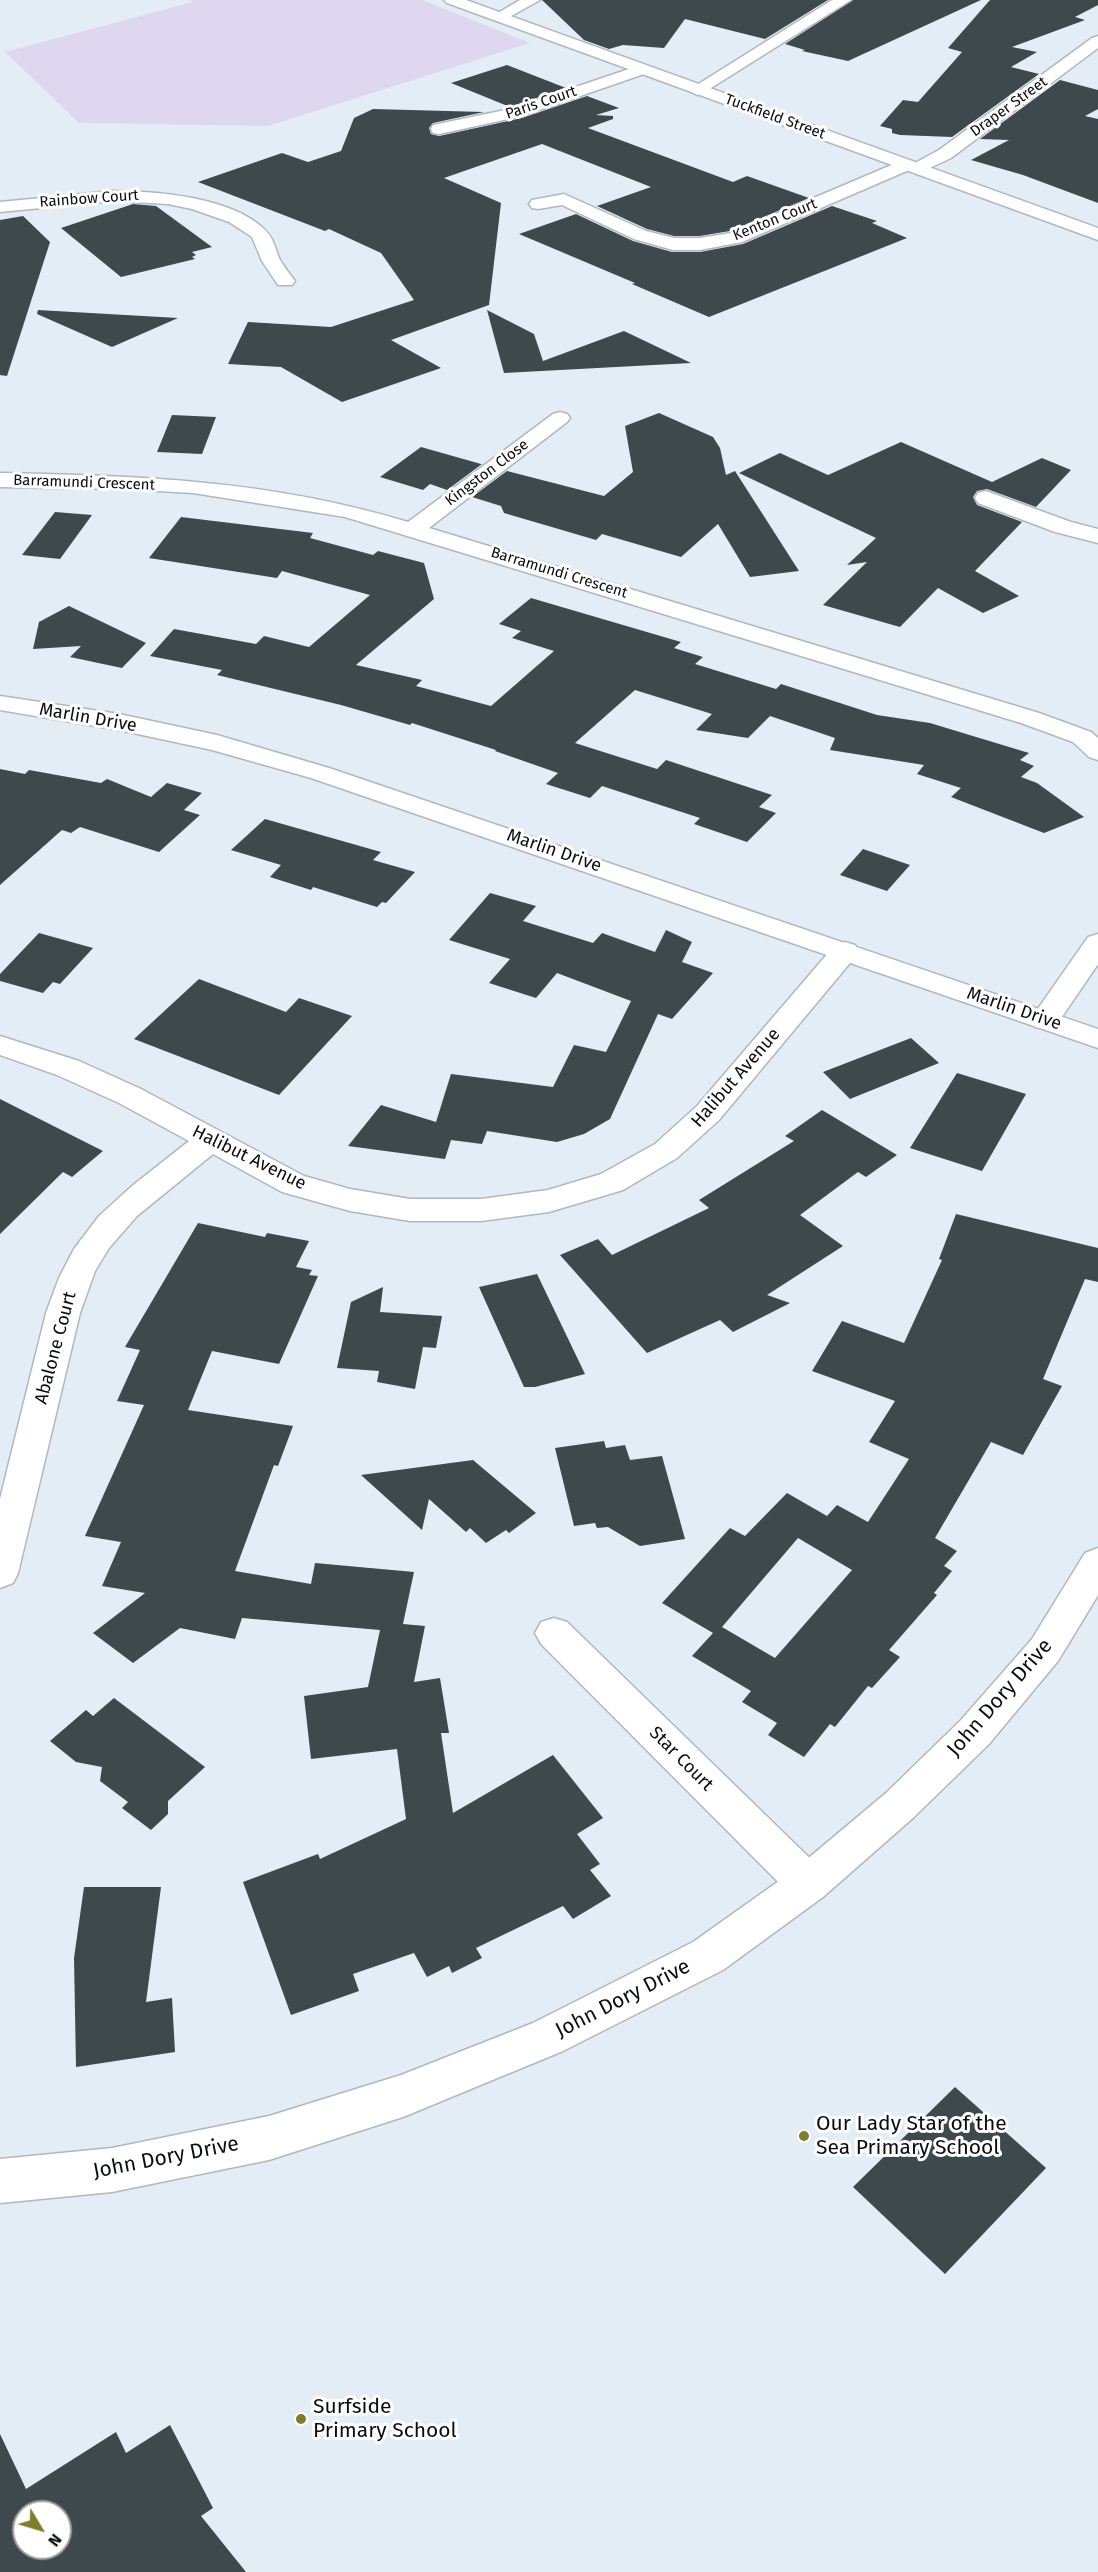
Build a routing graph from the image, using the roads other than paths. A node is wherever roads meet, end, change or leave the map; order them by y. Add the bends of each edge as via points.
1 (452, 0) edge
2 (532, 0) edge
3 (843, 0) edge
4 (499, 17) junction
5 (1098, 41) edge
6 (641, 70) junction
7 (697, 90) junction
8 (439, 129) dead end
9 (912, 167) junction
10 (538, 204) dead end
11 (0, 207) edge
12 (1098, 234) edge
13 (285, 281) dead end
14 (560, 417) dead end
15 (0, 480) edge
16 (986, 498) dead end
17 (413, 529) junction
18 (1098, 536) edge
19 (0, 703) edge
20 (1093, 739) edge
21 (1098, 943) edge
22 (845, 951) junction
23 (1046, 1020) junction
24 (1098, 1039) edge
25 (0, 1045) edge
26 (211, 1140) junction
27 (1098, 1563) edge
28 (0, 1573) edge
29 (554, 1634) dead end
30 (808, 1884) junction
31 (0, 2181) edge

1 - 4 street, Tuckfield Street
2 - 4 street
3 - 7 street
4 - 6 street, Tuckfield Street
5 - 9 street, Draper Street via 945,154
6 - 7 street, Tuckfield Street
6 - 8 street, Paris Court via 473,125
7 - 9 street, Tuckfield Street
9 - 10 street, Kenton Court via 735,238 700,244 673,244 640,235 564,199
9 - 12 street, Tuckfield Street
11 - 13 street, Rainbow Court via 120,195 180,199 204,205 256,230
14 - 17 street, Kingston Close
15 - 17 street, Barramundi Crescent via 142,483 249,494 349,511
16 - 18 street
17 - 20 street, Barramundi Crescent
19 - 22 street, Marlin Drive via 217,743 320,773
21 - 23 street
22 - 23 street, Marlin Drive
22 - 26 street, Halibut Avenue via 708,1113 666,1151 612,1182 549,1201 482,1210 410,1210 350,1200 293,1184
23 - 24 street, Marlin Drive
25 - 26 street, Halibut Avenue via 68,1068
26 - 28 street, Abalone Court via 142,1194 107,1230 71,1286
27 - 30 street, John Dory Drive via 1046,1650 975,1732
29 - 30 street, Star Court
30 - 31 street, John Dory Drive via 708,1956 548,2037 403,2096 269,2138 112,2170

